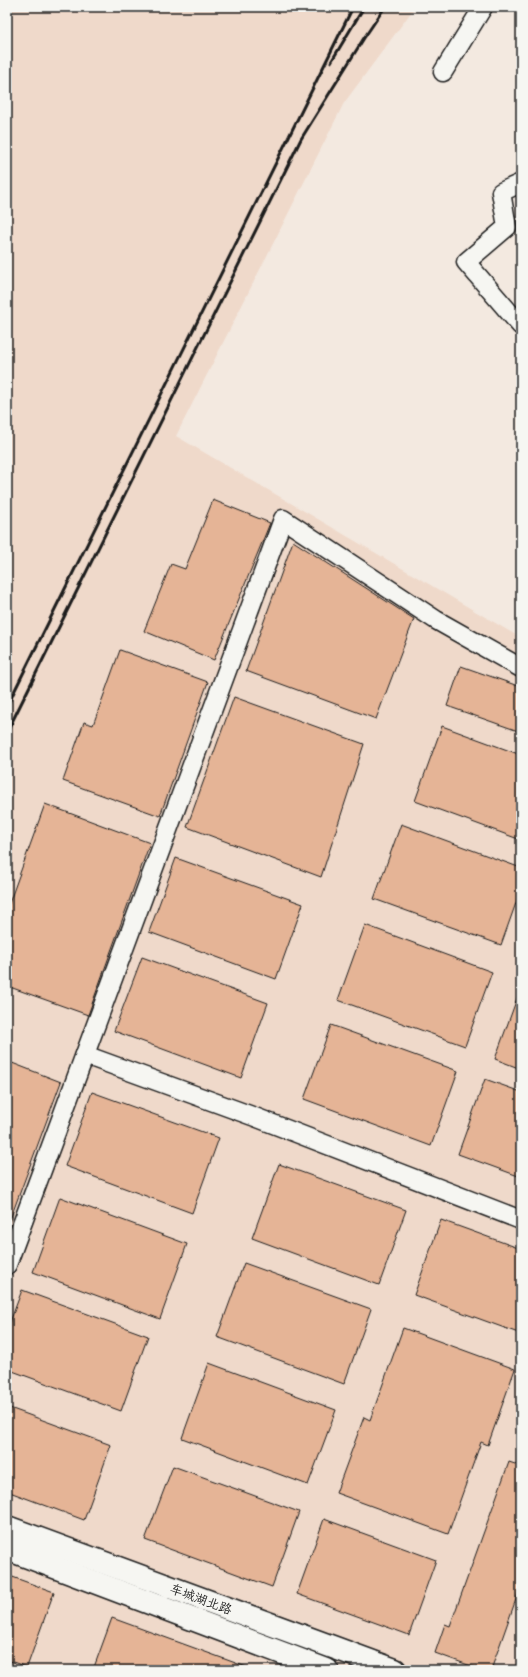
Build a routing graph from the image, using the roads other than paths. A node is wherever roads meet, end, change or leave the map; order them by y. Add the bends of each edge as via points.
1 (483, 7) edge
2 (443, 72) dead end
3 (521, 183) edge
4 (504, 211) junction
5 (521, 232) edge
6 (521, 326) edge
7 (521, 668) edge
8 (85, 1055) junction
9 (521, 1220) edge
10 (7, 1266) edge
11 (7, 1527) edge
12 (7, 1549) edge
13 (327, 1670) edge
14 (395, 1670) edge

1 - 2 street
3 - 4 street via 501,192
4 - 5 street
4 - 6 street via 506,227 466,262
7 - 8 street via 436,620 283,519
8 - 9 street via 255,1117
8 - 10 street
11 - 14 main road, 车城湖北路
12 - 13 main road, 车城湖北路

